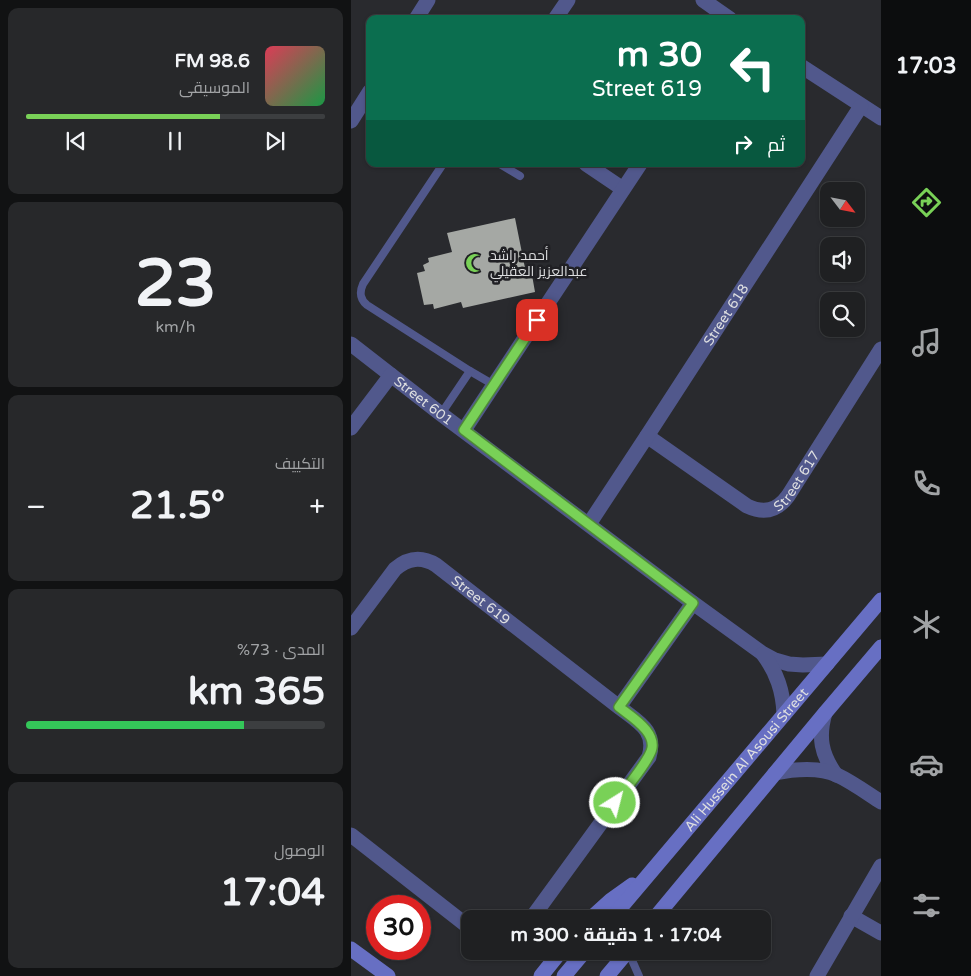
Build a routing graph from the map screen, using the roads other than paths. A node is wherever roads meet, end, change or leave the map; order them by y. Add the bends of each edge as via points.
1 (428, 0) edge
2 (568, 0) edge
3 (703, 0) edge
4 (419, 15) edge
5 (558, 15) edge
6 (724, 15) edge
7 (805, 69) edge
8 (366, 97) edge
9 (861, 106) junction
10 (881, 118) edge
11 (351, 120) edge
12 (441, 167) edge
13 (507, 167) edge
14 (591, 167) edge
15 (638, 167) edge
16 (520, 176) dead end
17 (623, 189) junction
18 (351, 344) edge
19 (881, 349) edge
20 (470, 371) junction
21 (391, 375) junction
22 (494, 385) junction
23 (441, 414) junction
24 (351, 428) edge
25 (464, 430) junction
26 (647, 436) junction
27 (589, 524) junction
28 (881, 600) edge
29 (693, 603) junction
30 (351, 628) edge
31 (881, 647) edge
32 (762, 653) junction
33 (827, 664) junction
34 (619, 707) junction
35 (825, 712) junction
36 (784, 714) junction
37 (775, 773) junction
38 (836, 775) junction
39 (881, 802) edge
40 (351, 835) edge
41 (881, 866) edge
42 (647, 876) junction
43 (538, 910) edge
44 (600, 910) edge
45 (619, 910) edge
46 (661, 910) edge
47 (851, 916) junction
48 (461, 921) edge
49 (881, 934) edge
50 (351, 948) edge
51 (554, 960) edge
52 (577, 960) edge
53 (620, 960) edge
54 (632, 960) edge
55 (387, 976) edge
56 (541, 976) edge
57 (564, 976) edge
58 (607, 976) edge
59 (639, 976) edge
60 (817, 976) edge

1 - 4 street
2 - 5 street
3 - 6 street
7 - 9 street
8 - 11 street
9 - 10 street
9 - 26 street, Street 618
12 - 20 lane via 363,284 360,294 367,306
13 - 16 lane
14 - 17 street
15 - 17 street
17 - 22 street
18 - 21 street, Street 601
19 - 26 street, Street 617 via 784,502 770,510 747,506
20 - 22 lane
20 - 23 lane
21 - 23 street, Street 601
21 - 24 street
22 - 25 street
23 - 25 street, Street 601
25 - 27 street, Street 601
26 - 27 street, Street 618
27 - 29 street, Street 601
28 - 33 street, Ali Hussein Al Asousi Street
29 - 32 street, Street 601
29 - 34 street
30 - 34 street, Street 619 via 395,569 407,560 430,561
31 - 35 street
32 - 33 street, Street 601 via 789,664
32 - 36 street, Street 601 via 779,683
33 - 36 street, Ali Hussein Al Asousi Street
34 - 43 street, Street 619 via 647,730 652,747 649,757
35 - 37 street
35 - 38 street via 821,725 823,751
36 - 42 street, Ali Hussein Al Asousi Street
37 - 38 street via 799,769
37 - 46 street
38 - 39 street
40 - 48 street
41 - 47 street
42 - 44 street
42 - 45 street, Ali Hussein Al Asousi Street
47 - 49 street
47 - 60 street
50 - 55 street
51 - 56 street
52 - 57 street
53 - 58 street
54 - 59 lane

